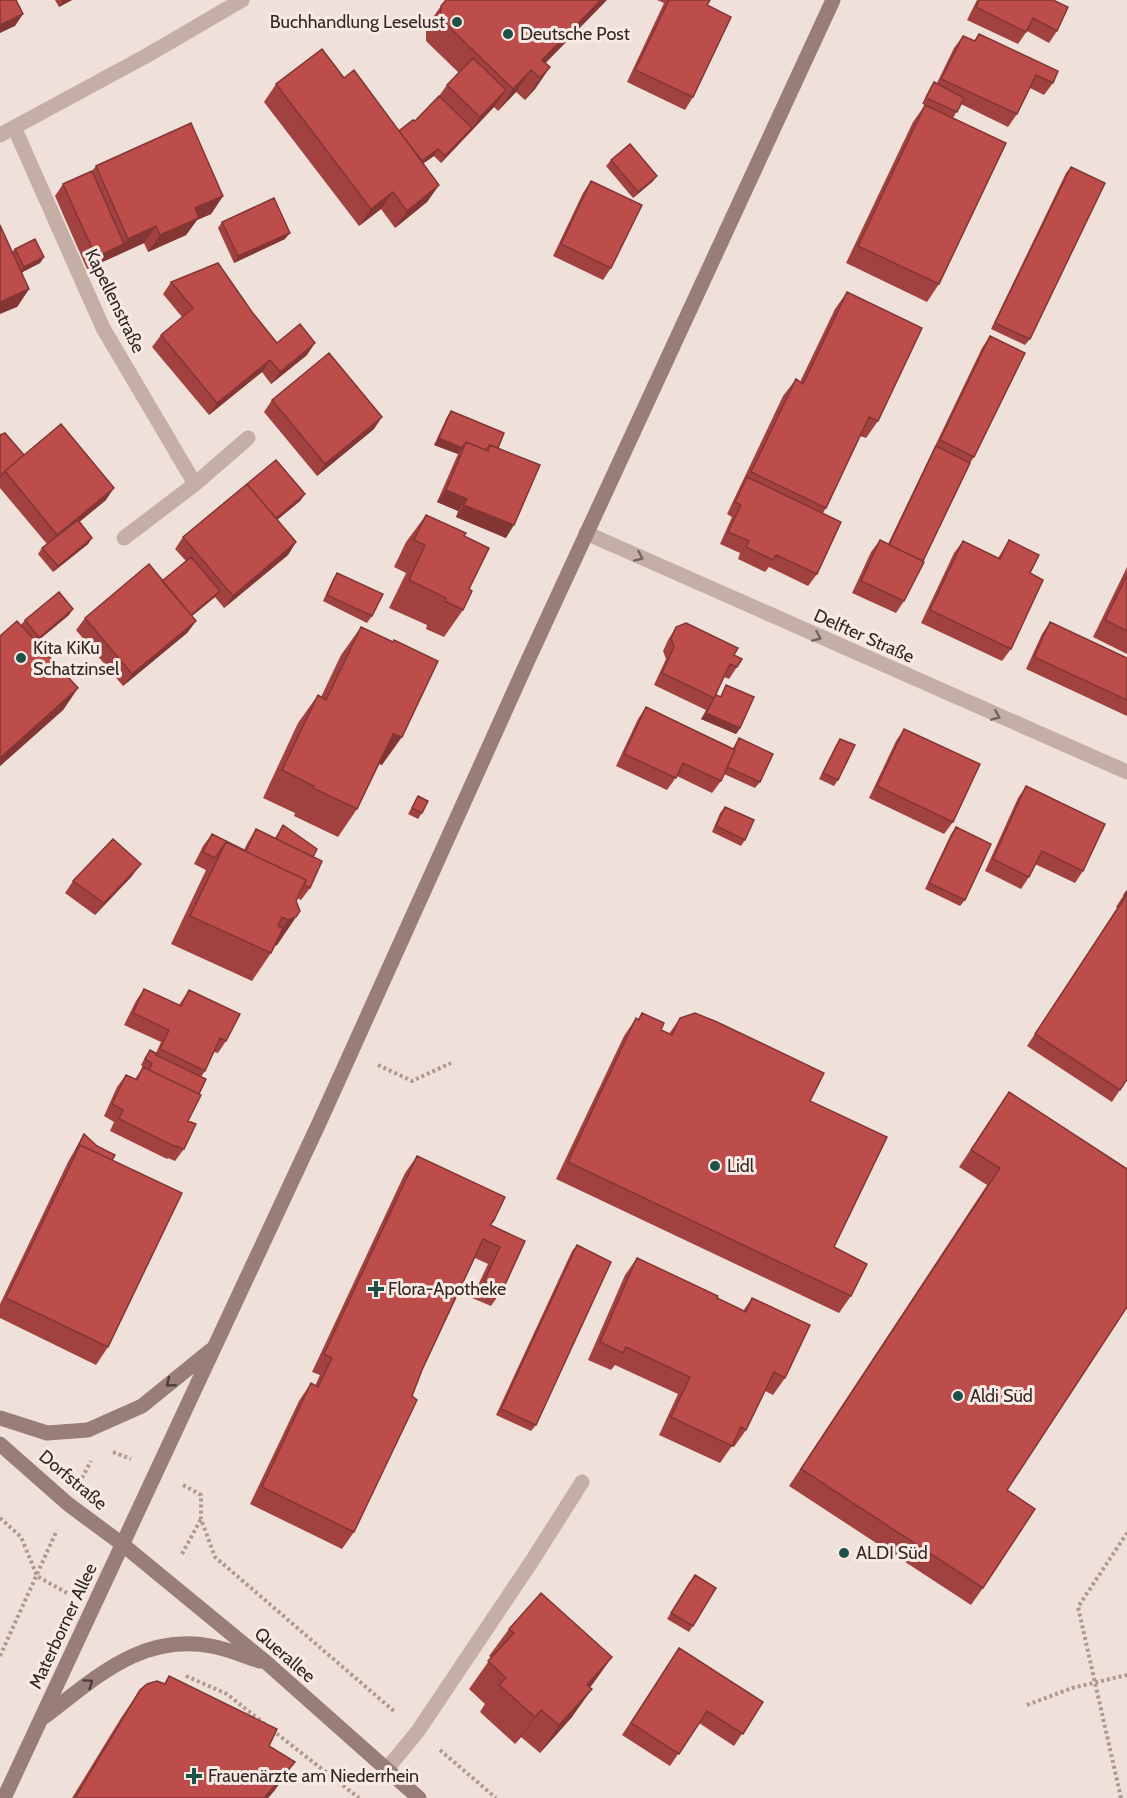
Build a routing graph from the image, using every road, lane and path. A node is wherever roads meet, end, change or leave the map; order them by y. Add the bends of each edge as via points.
1 (242, 0) edge
2 (833, 0) edge
3 (7, 131) edge
4 (248, 438) dead end
5 (195, 484) junction
6 (586, 533) junction
7 (124, 537) dead end
8 (1127, 772) edge
9 (351, 1053) junction
10 (451, 1063) dead end
11 (216, 1346) junction
12 (0, 1418) edge
13 (0, 1444) edge
14 (108, 1450) dead end
15 (94, 1456) dead end
16 (156, 1470) junction
17 (582, 1482) dead end
18 (68, 1504) junction
19 (1127, 1533) edge
20 (122, 1545) junction
21 (0, 1656) edge
22 (268, 1664) junction
23 (1127, 1675) edge
24 (1095, 1682) junction
25 (1027, 1705) dead end
26 (42, 1718) junction
27 (418, 1731) junction
28 (386, 1770) junction
29 (4, 1798) edge
30 (419, 1798) edge
31 (496, 1798) edge
32 (1120, 1798) edge

1 - 3 street, Kapellenstraße
2 - 6 main road, Materborner Allee
3 - 5 street, Kapellenstraße via 102,328
4 - 5 street
5 - 7 street
6 -> 8 street, Delfter Straße
6 - 9 main road, Materborner Allee
9 - 10 path via 412,1081
9 - 11 main road, Materborner Allee
11 -> 12 main road via 142,1406 88,1430 47,1432
11 - 16 main road, Materborner Allee
13 - 18 main road, Dorfstraße
14 - 16 path
15 - 18 path
16 - 20 main road, Materborner Allee
16 - 27 path via 201,1495 201,1519 215,1557
17 - 27 street
18 - 20 main road, Dorfstraße
18 - 21 path
19 - 24 path via 1078,1607
20 - 22 main road, Querallee
20 - 26 main road, Materborner Allee
26 -> 22 main road via 130,1656 166,1644 211,1646
22 - 28 main road, Querallee
23 - 24 path
24 - 25 path
24 - 32 path
26 - 29 main road, Materborner Allee
27 - 28 street
27 - 31 path
28 - 30 main road, Querallee

